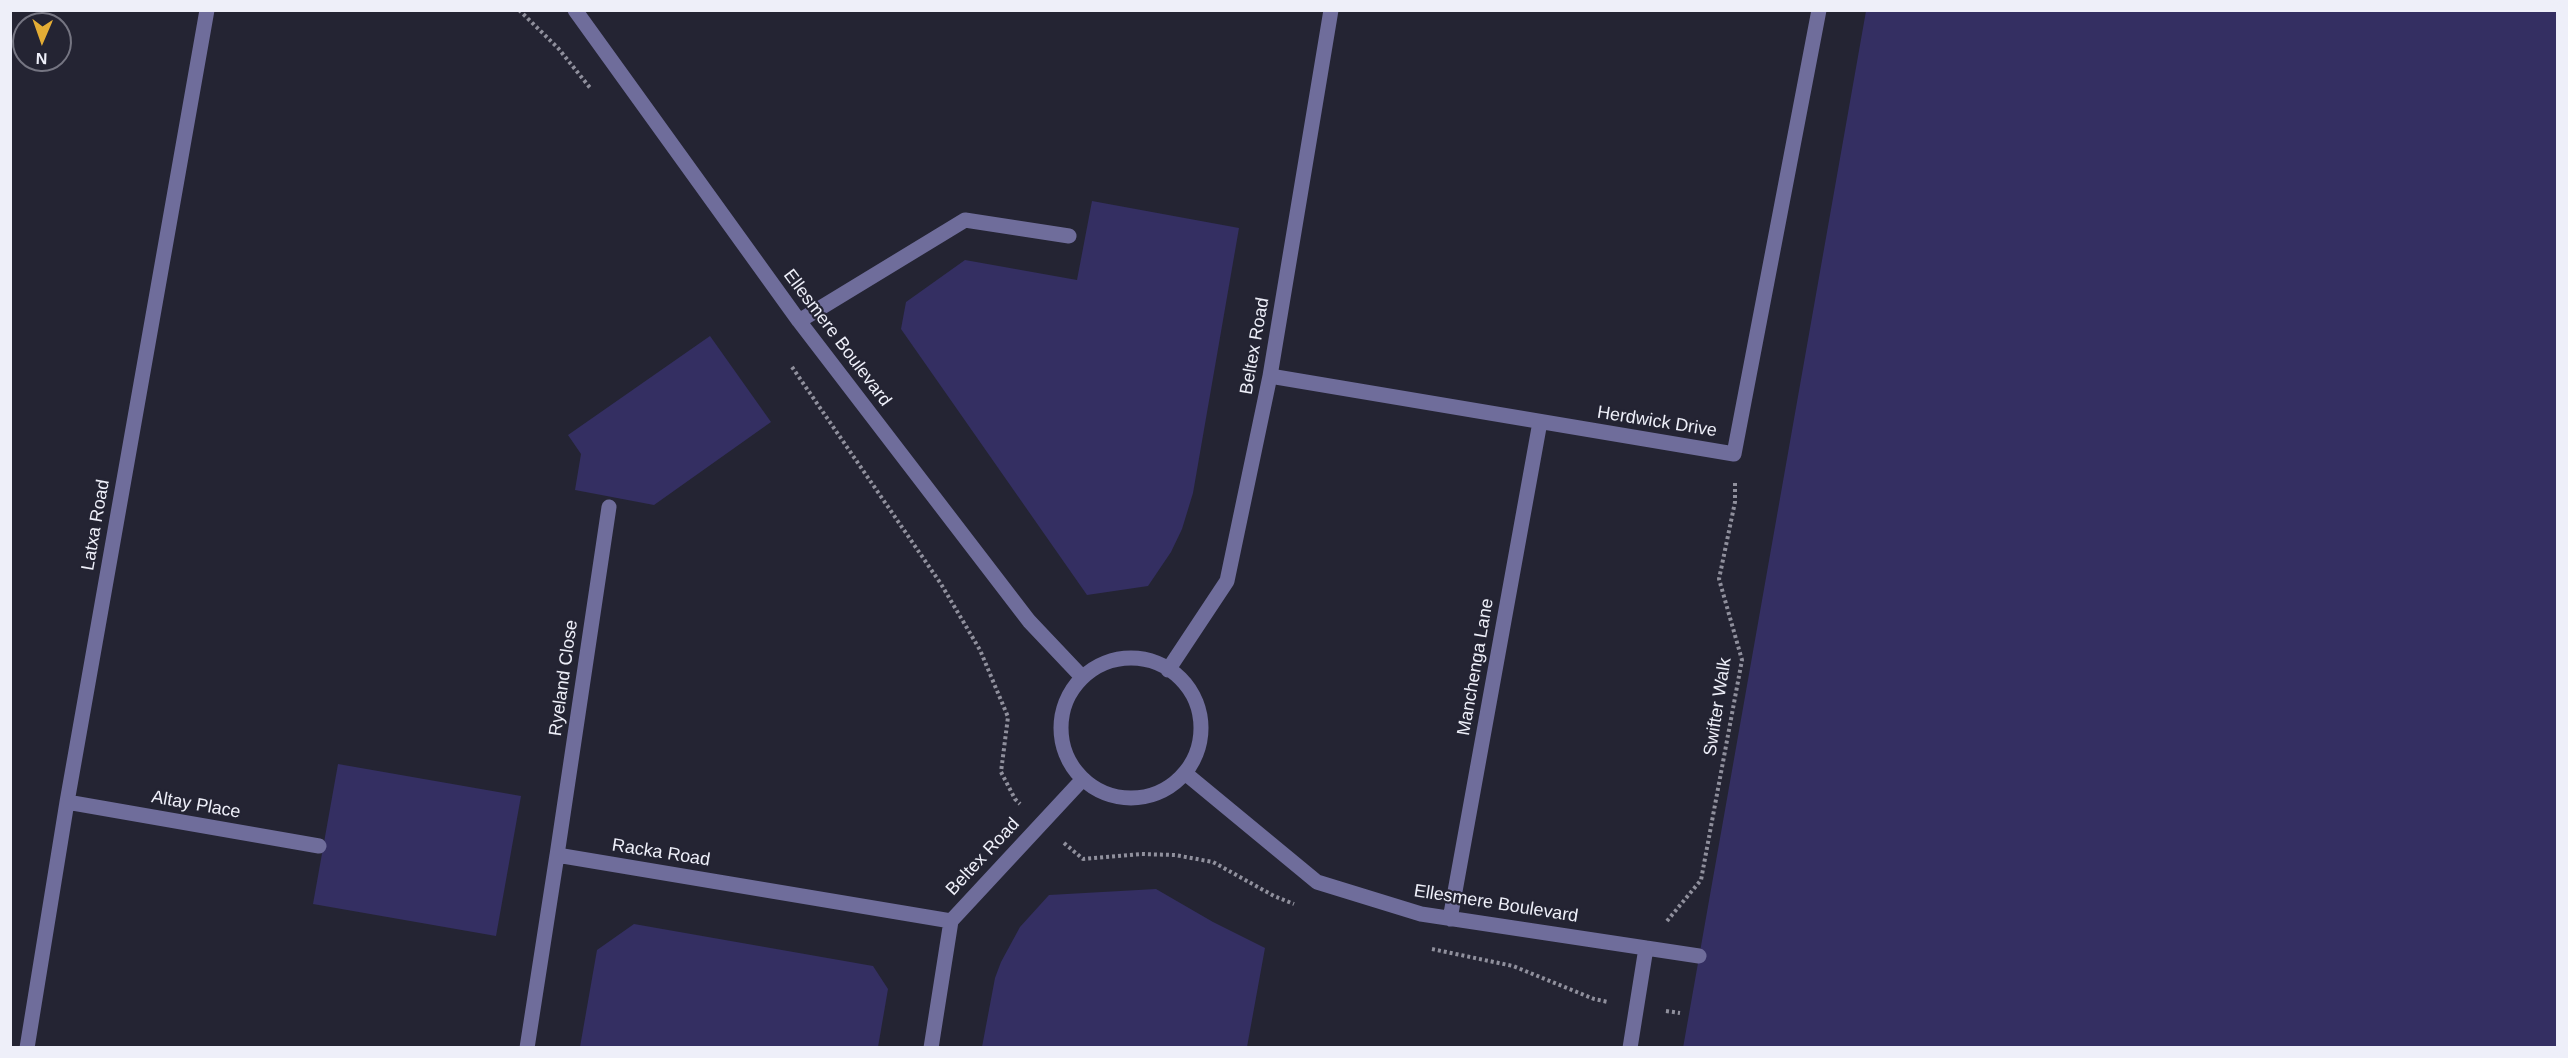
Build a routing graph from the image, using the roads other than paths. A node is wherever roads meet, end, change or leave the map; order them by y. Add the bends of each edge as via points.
1 (207, 10) edge
2 (575, 10) edge
3 (1331, 10) edge
4 (1819, 10) edge
5 (1069, 236) dead end
6 (799, 321) junction
7 (1270, 376) junction
8 (1540, 422) junction
9 (609, 507) dead end
10 (1168, 670) junction
11 (1079, 681) junction
12 (1185, 772) junction
13 (1082, 780) junction
14 (67, 802) junction
15 (319, 846) dead end
16 (557, 855) junction
17 (1450, 919) junction
18 (951, 921) junction
19 (1646, 948) junction
20 (1699, 956) dead end
21 (27, 1047) edge
22 (527, 1047) edge
23 (931, 1047) edge
24 (1630, 1047) edge

1 - 14 street, Latxa Road
2 - 6 street, Ellesmere Boulevard
3 - 7 street, Beltex Road
4 - 8 street, Herdwick Drive via 1734,454
5 - 6 street via 966,220
6 - 11 street, Ellesmere Boulevard
7 - 8 street, Herdwick Drive
7 - 10 street, Beltex Road via 1227,581
8 - 17 street, Manchenga Lane
9 - 16 street, Ryeland Close
10 - 11 street via 1140,659 1116,659 1094,668
10 - 12 street via 1182,679 1195,699 1201,722 1199,745
11 - 13 street via 1063,706 1060,732 1065,756
12 - 13 street via 1174,785 1151,796 1125,799 1100,792
12 - 17 street, Ellesmere Boulevard via 1317,882
13 - 18 street, Beltex Road
14 - 15 street, Altay Place
14 - 21 street, Latxa Road
16 - 18 street, Racka Road
16 - 22 street
17 - 19 street, Ellesmere Boulevard
18 - 23 street, Beltex Road
19 - 20 street, Ellesmere Boulevard
19 - 24 street

